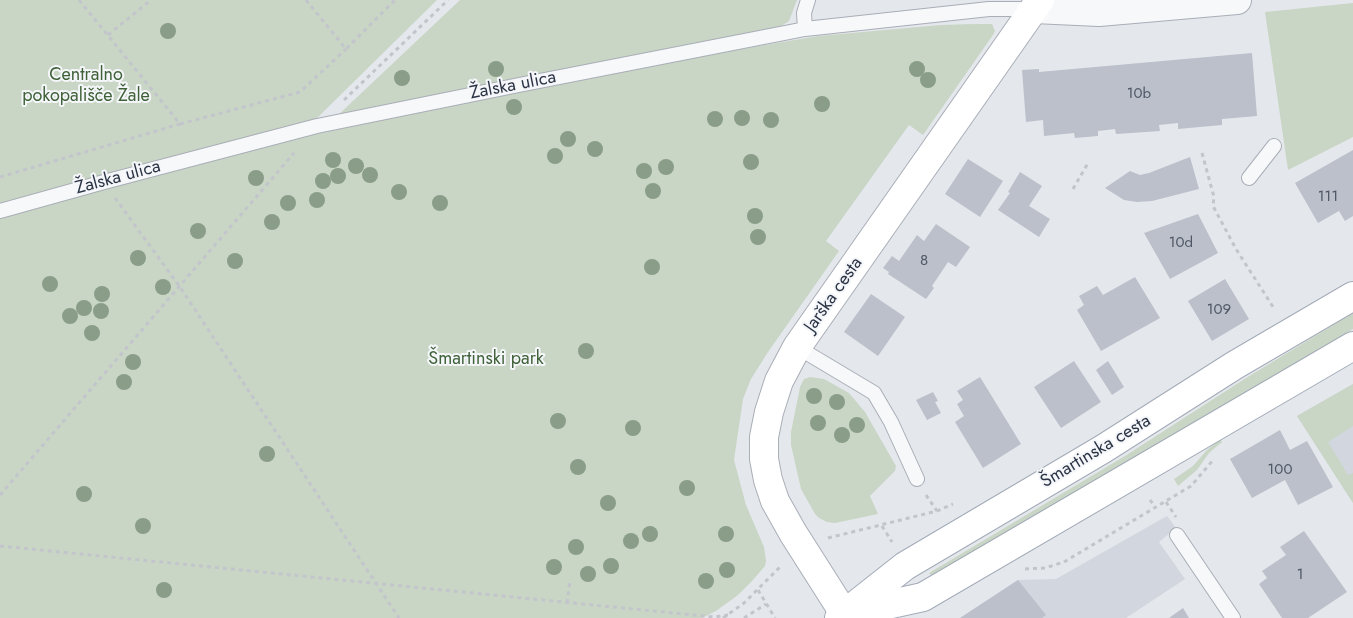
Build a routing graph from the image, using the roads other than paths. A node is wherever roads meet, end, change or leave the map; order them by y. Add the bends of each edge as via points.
1 (808, 0) edge
2 (1237, 0) edge
3 (1037, 4) edge
4 (805, 30) junction
5 (1274, 146) dead end
6 (1248, 178) dead end
7 (0, 211) edge
8 (1353, 296) edge
9 (1353, 346) edge
10 (797, 348) junction
11 (917, 479) dead end
12 (1179, 529) road end
13 (844, 617) edge
14 (1234, 618) edge

1 - 4 lane via 804,12
2 - 3 street via 1099,12
3 - 4 lane, Žalska ulica
3 - 10 main road, Jarška cesta
4 - 7 lane, Žalska ulica via 317,126
5 - 6 lane
8 - 13 main road, Šmartinska cesta via 905,566
9 - 13 main road, Šmartinska cesta via 923,597
10 - 11 lane via 874,393
10 - 13 main road, Jarška cesta via 779,381 769,412 764,437 765,466 775,501
12 - 14 lane

